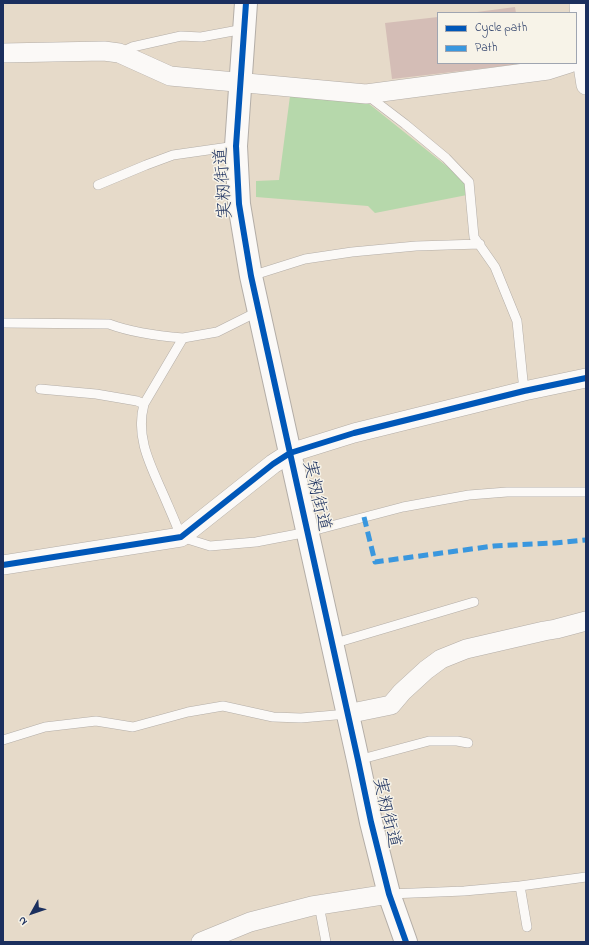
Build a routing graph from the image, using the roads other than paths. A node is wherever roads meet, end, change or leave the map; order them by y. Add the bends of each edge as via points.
1 (246, 3) edge
2 (579, 3) edge
3 (244, 29) junction
4 (3, 53) edge
5 (119, 53) junction
6 (579, 61) edge
7 (569, 64) edge
8 (240, 83) junction
9 (586, 85) edge
10 (366, 94) junction
11 (236, 146) junction
12 (98, 185) dead end
13 (480, 244) junction
14 (251, 276) junction
15 (259, 311) junction
16 (3, 323) edge
17 (183, 338) junction
18 (586, 378) edge
19 (40, 389) dead end
20 (524, 391) junction
21 (144, 404) junction
22 (290, 453) junction
23 (586, 492) edge
24 (308, 532) junction
25 (181, 537) junction
26 (3, 565) edge
27 (474, 602) dead end
28 (586, 621) edge
29 (332, 644) junction
30 (347, 714) junction
31 (3, 740) edge
32 (468, 743) dead end
33 (358, 760) junction
34 (586, 877) edge
35 (520, 886) junction
36 (389, 894) junction
37 (319, 905) junction
38 (527, 927) dead end
39 (201, 942) edge
40 (326, 942) edge
41 (406, 942) edge

1 - 3 main road, 実籾街道
2 - 6 street
3 - 5 lane via 201,37 181,36 132,46
3 - 8 main road, 実籾街道
4 - 5 street
5 - 8 street via 170,76
6 - 9 street
7 - 10 street via 548,70
8 - 10 street
8 - 11 main road, 実籾街道
10 - 13 lane via 446,158 469,182 474,237
11 - 12 lane via 174,155
11 - 14 main road, 実籾街道 via 239,204
13 - 14 lane via 352,252 305,259
13 - 20 lane via 495,267 517,322
14 - 15 main road, 実籾街道
15 - 17 lane via 217,332
15 - 22 main road, 実籾街道
16 - 17 lane via 109,324 154,335
17 - 21 lane
18 - 20 street
19 - 21 lane via 96,394
20 - 22 street via 354,433
21 - 25 lane via 141,414 142,440
22 - 24 main road, 実籾街道
22 - 25 street
23 - 24 lane via 469,494 403,507
24 - 25 lane via 256,542 210,546
24 - 29 main road, 実籾街道
25 - 26 street
27 - 29 lane
28 - 30 street via 466,648 441,659 426,670 391,705
29 - 30 main road, 実籾街道
30 - 31 lane via 301,718 273,717 223,706 188,712 132,727 96,721 45,727
30 - 33 main road, 実籾街道
32 - 33 lane via 429,741
33 - 36 main road, 実籾街道
34 - 35 lane
35 - 36 lane
35 - 38 lane
36 - 37 street
36 - 41 main road, 実籾街道
37 - 39 street via 250,922
37 - 40 lane

